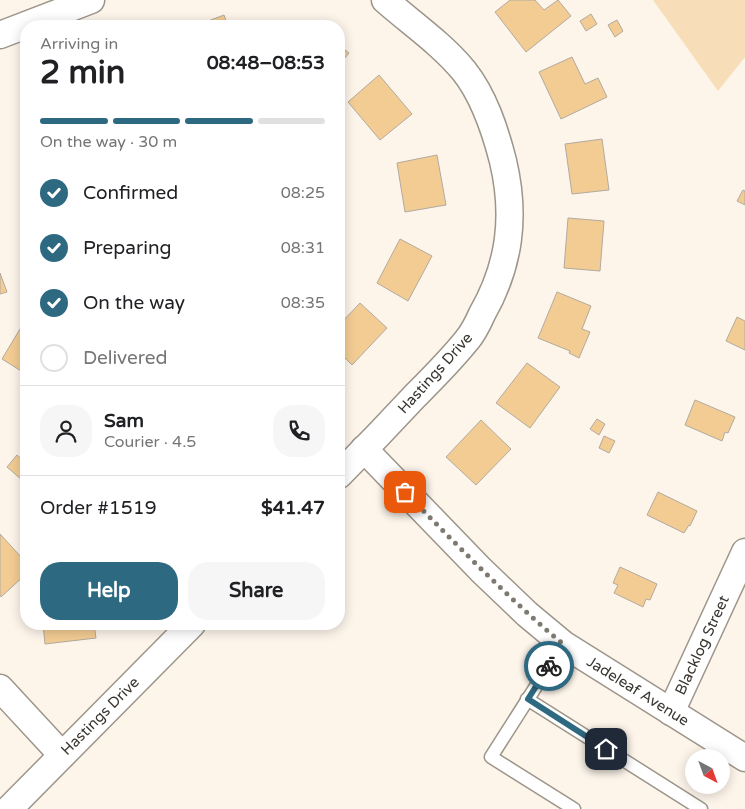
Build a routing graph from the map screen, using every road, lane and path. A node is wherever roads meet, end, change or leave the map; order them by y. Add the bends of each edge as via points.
1 (91, 0) edge
2 (385, 0) edge
3 (44, 20) edge
4 (364, 450) junction
5 (345, 469) edge
6 (745, 552) edge
7 (186, 630) edge
8 (563, 644) junction
9 (0, 688) edge
10 (528, 699) junction
11 (672, 712) junction
12 (62, 755) junction
13 (745, 758) edge
14 (9, 809) edge
15 (574, 809) edge
16 (701, 809) edge

1 - 3 street
2 - 4 street, Hastings Drive via 451,56 474,86 492,124 506,173 510,232 505,263 488,305 468,339
4 - 5 street, Hastings Drive
4 - 8 street, Jadeleaf Avenue via 481,570
6 - 11 street, Blacklog Street
7 - 12 street, Hastings Drive
8 - 10 lane
8 - 11 street, Jadeleaf Avenue
9 - 12 street
10 - 15 lane via 491,756
10 - 16 lane
11 - 13 street, Jadeleaf Avenue
12 - 14 street, Hastings Drive

